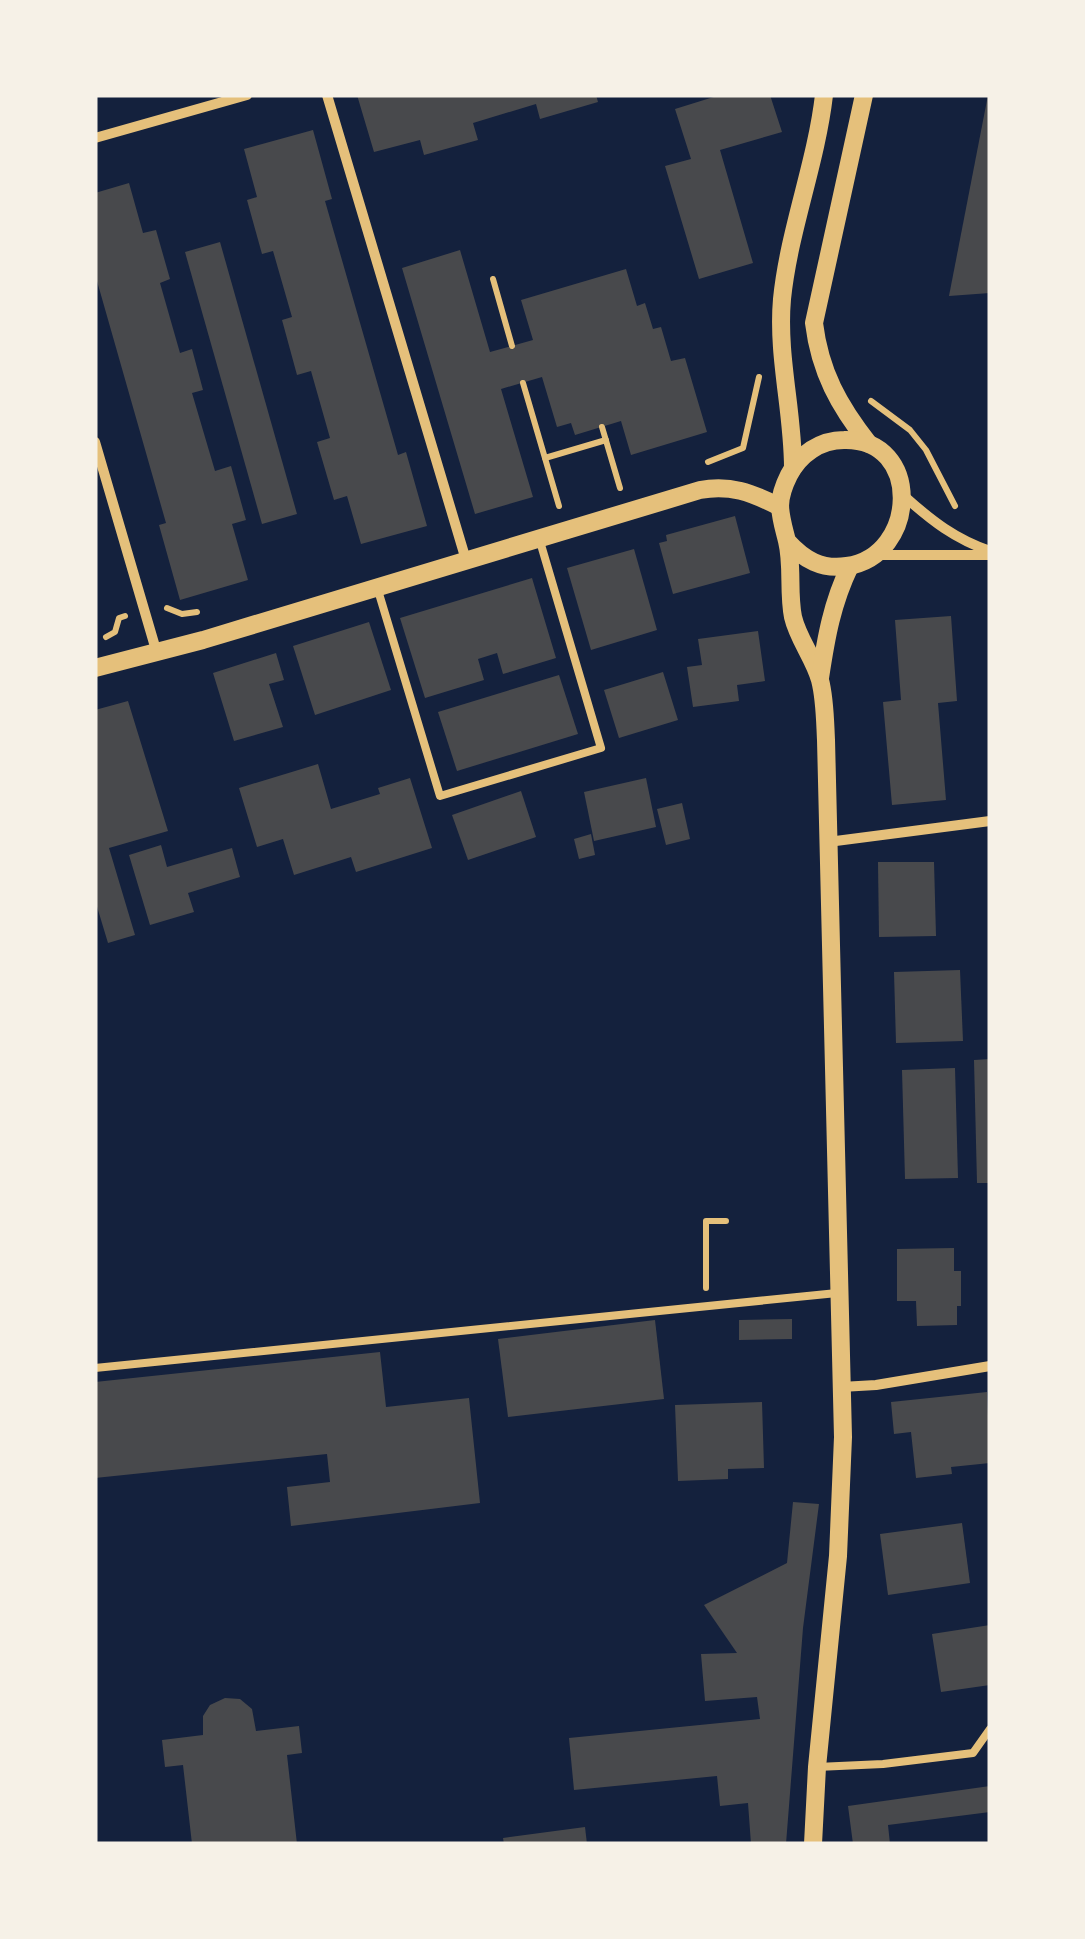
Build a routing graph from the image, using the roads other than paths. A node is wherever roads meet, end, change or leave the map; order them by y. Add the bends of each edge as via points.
1 (247, 95) edge
2 (327, 95) edge
3 (824, 95) edge
4 (864, 95) edge
5 (95, 138) edge
6 (95, 442) edge
7 (870, 445) junction
8 (793, 468) junction
9 (904, 496) junction
10 (778, 506) junction
11 (538, 538) junction
12 (787, 541) junction
13 (990, 553) edge
14 (878, 554) junction
15 (466, 560) junction
16 (850, 566) junction
17 (377, 587) junction
18 (156, 650) junction
19 (95, 668) edge
20 (820, 679) junction
21 (990, 821) edge
22 (828, 842) junction
23 (839, 1293) junction
24 (990, 1366) edge
25 (95, 1368) edge
26 (841, 1387) junction
27 (990, 1729) edge
28 (817, 1766) junction
29 (813, 1844) edge

1 - 5 street
2 - 15 street
3 - 8 street via 783,294 780,335
4 - 7 street via 814,323 827,380
6 - 18 street
7 - 8 street via 829,442
7 - 9 street via 892,461
8 - 10 street
9 - 13 street via 940,528
9 - 14 street via 898,526
10 - 11 street via 716,487
10 - 12 street
11 - 15 street
11 - 17 lane via 601,748 440,796
12 - 16 street via 821,566
12 - 20 street via 793,619
13 - 14 street
14 - 16 street
15 - 17 street
16 - 20 street via 829,620
17 - 18 street
18 - 19 street
20 - 22 street
21 - 22 street
22 - 23 street
23 - 25 lane
23 - 26 street
24 - 26 street
26 - 28 street via 840,1541
27 - 28 lane via 972,1753
28 - 29 street

